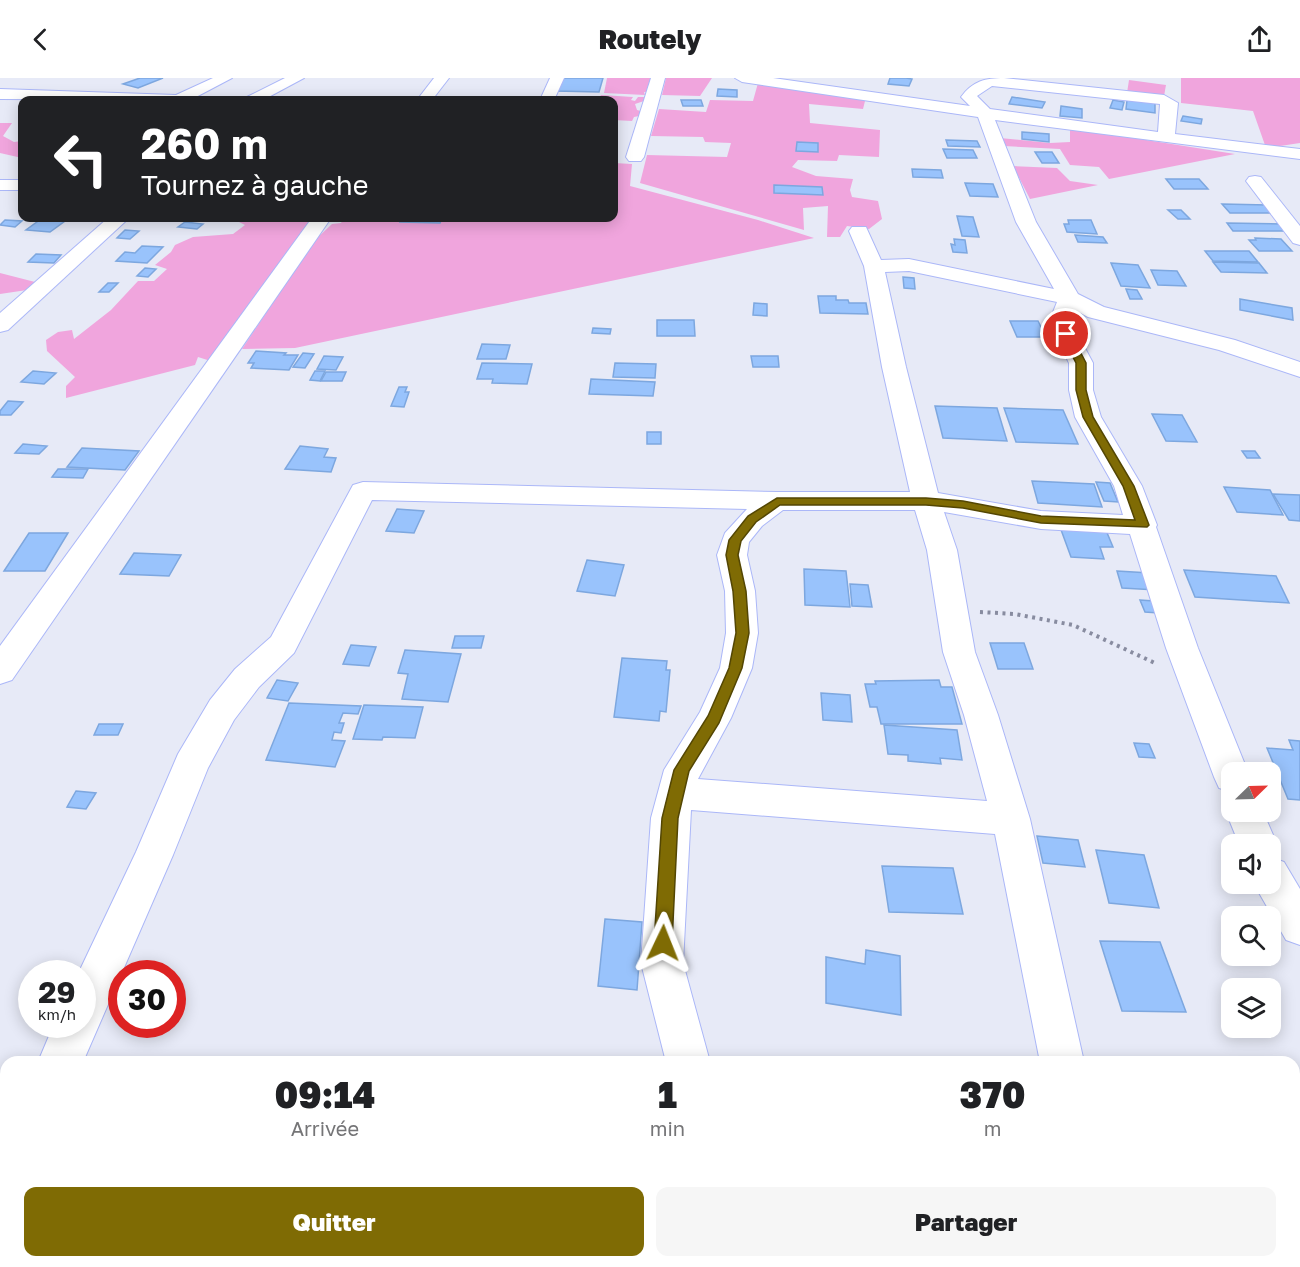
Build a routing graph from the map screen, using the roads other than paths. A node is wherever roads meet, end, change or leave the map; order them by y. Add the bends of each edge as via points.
1 (225, 78) edge
2 (297, 78) edge
3 (442, 78) edge
4 (557, 78) edge
5 (658, 78) edge
6 (742, 78) edge
7 (995, 80) edge
8 (99, 83) dead end
9 (0, 94) edge
10 (67, 96) joint
11 (187, 96) edge
12 (260, 96) edge
13 (427, 96) edge
14 (549, 96) edge
15 (984, 112) junction
16 (1166, 138) junction
17 (1300, 154) edge
18 (635, 157) dead end
19 (1255, 181) dead end
20 (115, 222) edge
21 (318, 222) edge
22 (859, 231) dead end
23 (1300, 239) edge
24 (874, 266) junction
25 (1069, 298) junction
26 (0, 301) edge
27 (26, 302) junction
28 (0, 325) edge
29 (1300, 370) edge
30 (777, 501) junction
31 (926, 501) junction
32 (1143, 525) junction
33 (0, 671) edge
34 (1226, 762) edge
35 (676, 793) junction
36 (1011, 819) junction
37 (1281, 894) edge
38 (1300, 926) edge
39 (96, 982) edge
40 (71, 1038) edge
41 (63, 1056) edge
42 (686, 1056) edge
43 (1061, 1056) edge

1 - 11 street
2 - 12 street
3 - 13 street
4 - 14 street
5 - 18 street
6 - 15 street
7 - 15 street via 970,93 969,97
7 - 16 street via 1164,100 1170,103
8 - 10 street
9 - 10 street
15 - 16 street
15 - 25 street via 1026,222
16 - 17 street
19 - 23 street
20 - 27 street
21 - 33 street
22 - 24 street
24 - 25 street via 909,265
24 - 31 street
25 - 29 street via 1096,312 1227,345
25 - 32 street via 1060,322 1081,363 1081,390 1088,417 1128,486
26 - 27 street
27 - 28 street
30 - 31 street
30 - 35 street via 752,519 735,540 732,555 740,591 742,633 736,668 714,718 682,770
30 - 39 street via 363,491 283,645 247,678 222,710 191,765
31 - 32 street via 963,504 1041,520
31 - 36 street via 942,550 959,652
32 - 34 street via 1194,681
35 - 36 street
35 - 42 street via 670,818 662,963
36 - 43 street
37 - 38 street
40 - 41 street

